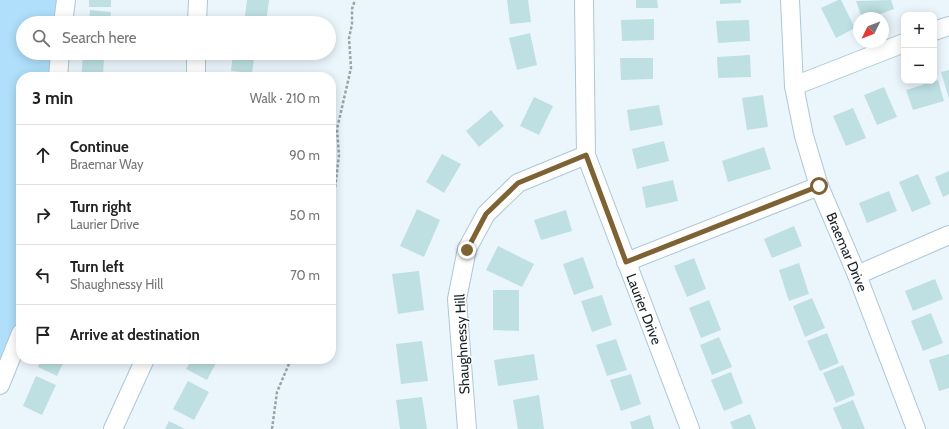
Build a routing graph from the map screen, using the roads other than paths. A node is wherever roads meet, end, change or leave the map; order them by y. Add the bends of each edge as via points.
1 (66, 0) edge
2 (198, 0) edge
3 (584, 0) edge
4 (790, 0) edge
5 (64, 16) edge
6 (197, 16) edge
7 (949, 26) edge
8 (937, 31) edge
9 (901, 44) edge
10 (59, 60) edge
11 (196, 60) edge
12 (58, 72) edge
13 (196, 72) edge
14 (794, 86) junction
15 (586, 155) junction
16 (819, 186) junction
17 (949, 235) edge
18 (626, 262) junction
19 (858, 275) junction
20 (16, 346) edge
21 (143, 364) edge
22 (0, 386) edge
23 (113, 429) edge
24 (467, 429) edge
25 (690, 429) edge
26 (916, 429) edge

1 - 5 street
2 - 6 street
3 - 15 street, Laurier Drive
4 - 14 street, Braemar Drive
7 - 8 street
9 - 14 street
10 - 12 street
11 - 13 street
14 - 16 street, Braemar Drive via 804,136
15 - 18 street, Laurier Drive
15 - 24 street, Shaughnessy Hill via 518,183 486,214 467,250 457,299
16 - 18 street
16 - 19 street, Braemar Drive
17 - 19 street
18 - 25 street, Laurier Drive
19 - 26 street, Braemar Drive
20 - 22 street
21 - 23 street

